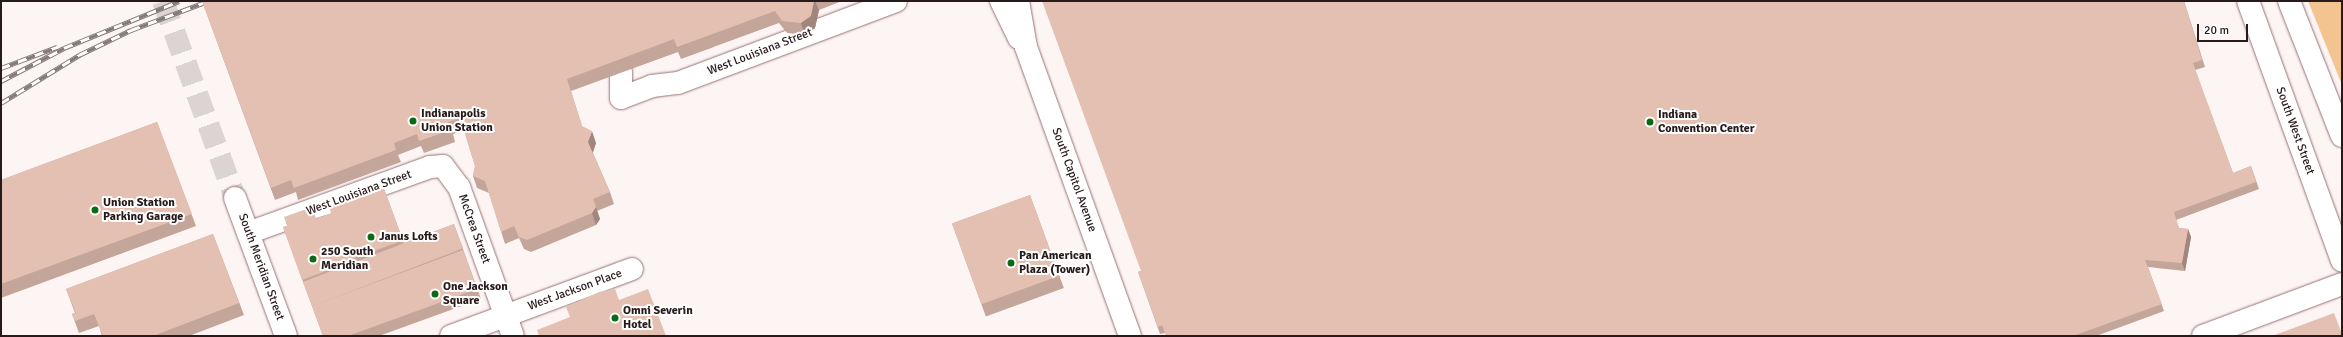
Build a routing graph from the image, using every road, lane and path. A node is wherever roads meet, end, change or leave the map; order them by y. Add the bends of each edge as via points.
1 (896, 1) edge
2 (1000, 1) edge
3 (1018, 1) edge
4 (2248, 1) edge
5 (2289, 1) edge
6 (1026, 47) junction
7 (621, 72) edge
8 (2342, 136) edge
9 (448, 168) joint
10 (235, 198) tunnel mouth
11 (248, 233) junction
12 (2342, 261) edge
13 (632, 269) dead end
14 (2342, 284) edge
15 (505, 316) junction
16 (286, 336) edge
17 (450, 336) edge
18 (512, 336) edge
19 (1130, 336) edge
20 (2203, 336) edge

1 - 7 main road, West Louisiana Street via 678,83 652,86 621,98
2 - 6 main road, South Capitol Avenue via 1010,26
3 - 6 main road, South Capitol Avenue
4 - 12 main road, South West Street
5 - 8 main road
6 - 19 main road, South Capitol Avenue
9 - 11 main road, West Louisiana Street via 430,167
9 - 15 main road, McCrea Street via 459,187
10 - 11 main road, South Meridian Street
11 - 16 main road, South Meridian Street
13 - 15 main road, West Jackson Place
14 - 20 main road
15 - 17 main road, West Jackson Place
15 - 18 main road, McCrea Street

